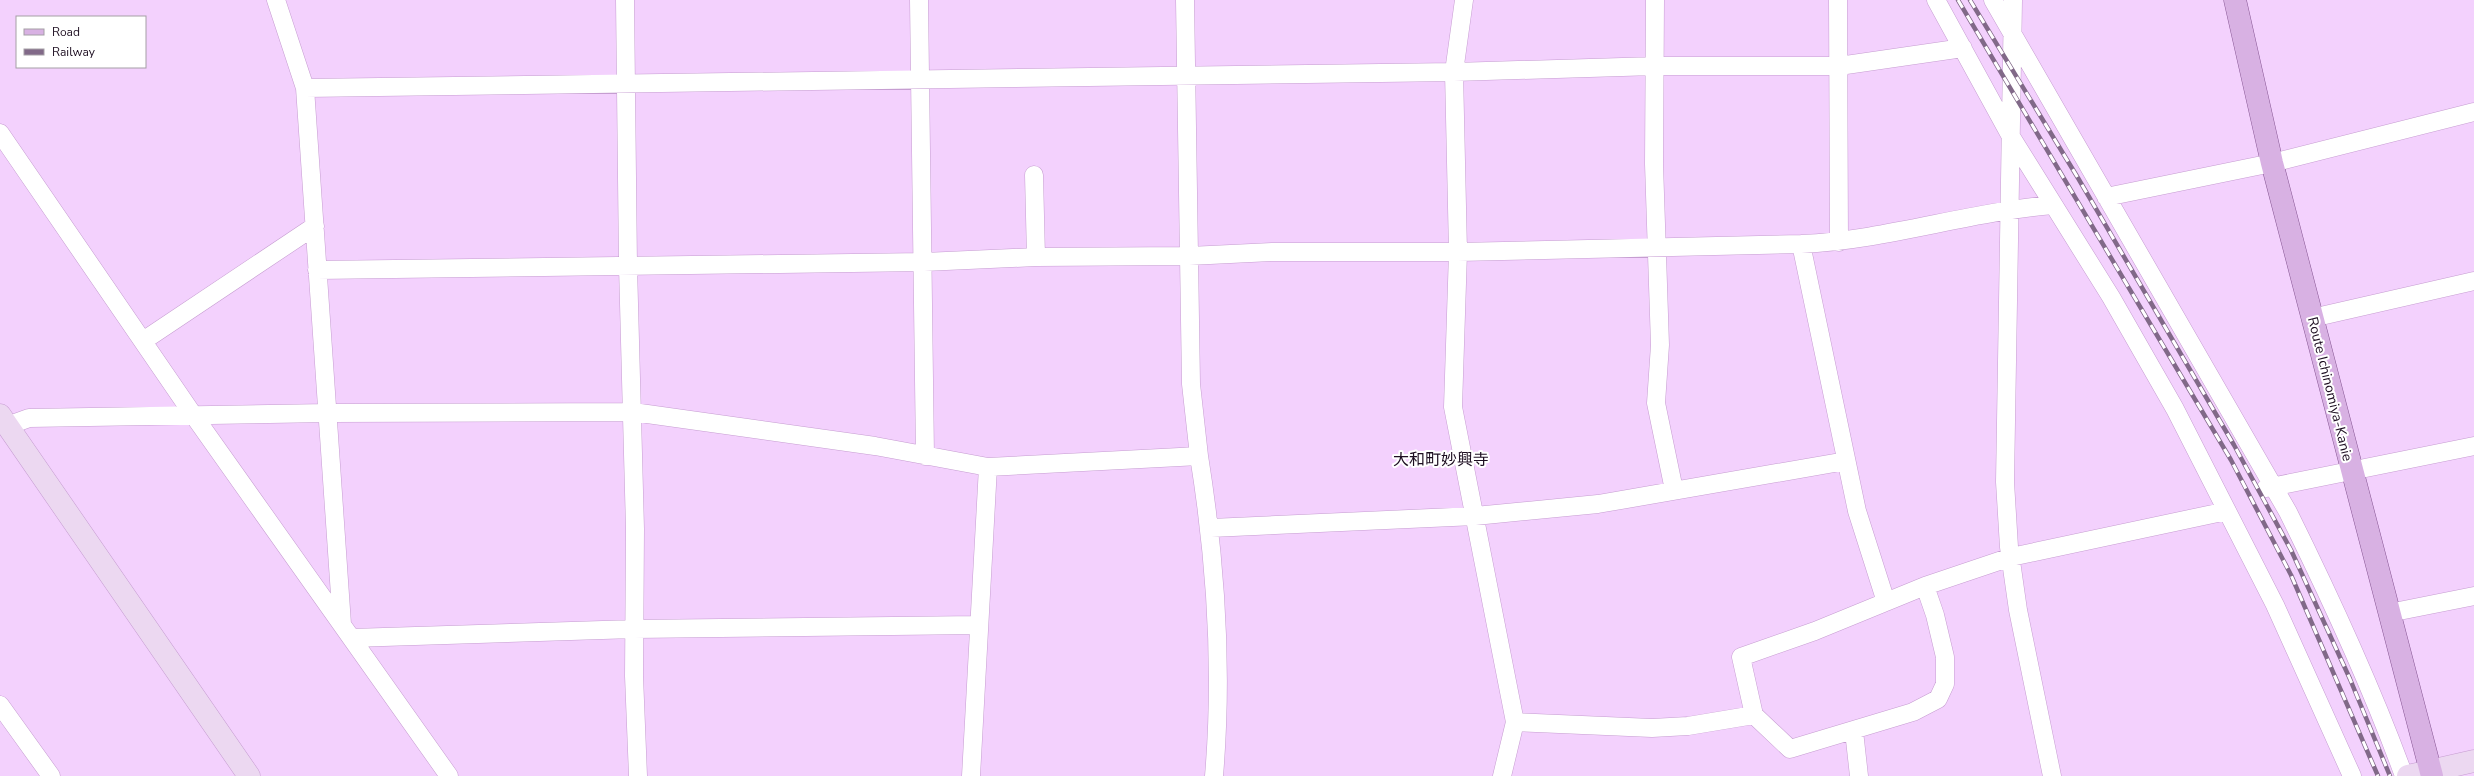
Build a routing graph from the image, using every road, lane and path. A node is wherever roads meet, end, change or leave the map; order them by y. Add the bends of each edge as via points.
1 (276, 0) edge
2 (626, 0) edge
3 (919, 0) edge
4 (1185, 0) edge
5 (1464, 0) edge
6 (1655, 0) edge
7 (1838, 0) edge
8 (1936, 0) edge
9 (1993, 0) edge
10 (2013, 0) edge
11 (2235, 0) edge
12 (2012, 33) junction
13 (1963, 48) junction
14 (1655, 66) junction
15 (1839, 66) junction
16 (1454, 72) junction
17 (1186, 76) junction
18 (919, 80) junction
19 (626, 84) junction
20 (305, 88) junction
21 (2474, 112) edge
22 (0, 133) edge
23 (2010, 135) junction
24 (2272, 163) junction
25 (1034, 175) dead end
26 (2106, 197) junction
27 (2054, 205) junction
28 (2009, 208) junction
29 (314, 226) junction
30 (1839, 242) junction
31 (1801, 244) junction
32 (1657, 248) junction
33 (1458, 252) junction
34 (1189, 256) junction
35 (1036, 257) junction
36 (924, 262) junction
37 (628, 266) junction
38 (317, 270) junction
39 (2474, 281) edge
40 (2312, 318) junction
41 (143, 341) junction
42 (633, 412) junction
43 (328, 413) junction
44 (194, 416) junction
45 (4, 420) edge
46 (2474, 446) edge
47 (925, 456) junction
48 (1199, 456) junction
49 (1846, 461) junction
50 (988, 467) junction
51 (2351, 470) junction
52 (2270, 488) junction
53 (1674, 490) junction
54 (2227, 510) junction
55 (1475, 516) junction
56 (1211, 528) junction
57 (2011, 557) junction
58 (1925, 586) junction
59 (2474, 596) edge
60 (1886, 602) junction
61 (2389, 613) junction
62 (979, 624) junction
63 (634, 629) junction
64 (347, 631) junction
65 (0, 705) edge
66 (1754, 715) junction
67 (1515, 722) junction
68 (1854, 731) junction
69 (2474, 761) edge
70 (2431, 773) edge
71 (51, 776) edge
72 (250, 776) edge
73 (450, 776) edge
74 (638, 776) edge
75 (971, 776) edge
76 (1214, 776) edge
77 (1502, 776) edge
78 (1860, 776) edge
79 (2052, 776) edge
80 (2352, 776) edge
81 (2404, 776) edge
82 (2408, 776) edge

1 - 20 street
2 - 19 street
3 - 18 street
4 - 17 street
5 - 16 street
6 - 14 street
7 - 15 street
8 - 13 street
9 - 12 street
10 - 12 street
11 - 24 main road, Route Ichinomiya-Kanie
12 - 23 street
12 - 26 street
13 - 15 street
13 - 23 street
14 - 15 street
14 - 16 street
14 - 32 street
15 - 30 street
16 - 17 street
16 - 33 street
17 - 18 street
17 - 34 street
18 - 19 street
18 - 36 street
19 - 20 street
19 - 37 street
20 - 29 street
21 - 24 street
22 - 41 street
23 - 27 street
23 - 28 street
24 - 26 street
24 - 40 main road, Route Ichinomiya-Kanie
25 - 35 street
26 - 52 street
27 - 28 street
27 - 54 street via 2111,297
28 - 30 street
28 - 57 street via 2005,482
29 - 38 street
29 - 41 street
30 - 31 street
31 - 32 street
31 - 49 street
32 - 33 street
32 - 53 street via 1660,345 1656,403
33 - 34 street via 1272,252
33 - 55 street via 1454,407
34 - 35 street
34 - 48 street via 1192,384
35 - 36 street
36 - 37 street
36 - 47 street
37 - 38 street
37 - 42 street
38 - 43 street
39 - 40 street
40 - 51 main road, Route Ichinomiya-Kanie
41 - 44 street
42 - 43 street
42 - 47 street via 874,446
42 - 63 street
43 - 44 street
43 - 64 street
44 - 45 street
44 - 64 street
45 - 72 street
46 - 51 street
47 - 50 street
48 - 50 street
48 - 56 street
49 - 53 street
49 - 60 street via 1857,511
50 - 62 street
51 - 52 street
51 - 61 main road, Route Ichinomiya-Kanie
52 - 81 street via 2330,598 2377,702
53 - 55 street via 1598,504
54 - 57 street
54 - 80 street via 2275,605
55 - 56 street
55 - 67 street
56 - 76 street via 1220,675
57 - 58 street
57 - 79 street via 2018,610
58 - 60 street
58 - 68 street via 1945,657 1945,684 1938,699 1913,712
59 - 61 street
60 - 66 street via 1741,657
61 - 70 main road, Route Ichinomiya-Kanie
62 - 63 street
62 - 75 street
63 - 64 street
63 - 74 street
64 - 73 street
65 - 71 street
66 - 67 street via 1688,726 1652,728
66 - 68 street via 1790,749
67 - 77 street
68 - 78 street
69 - 70 street
70 - 82 street

